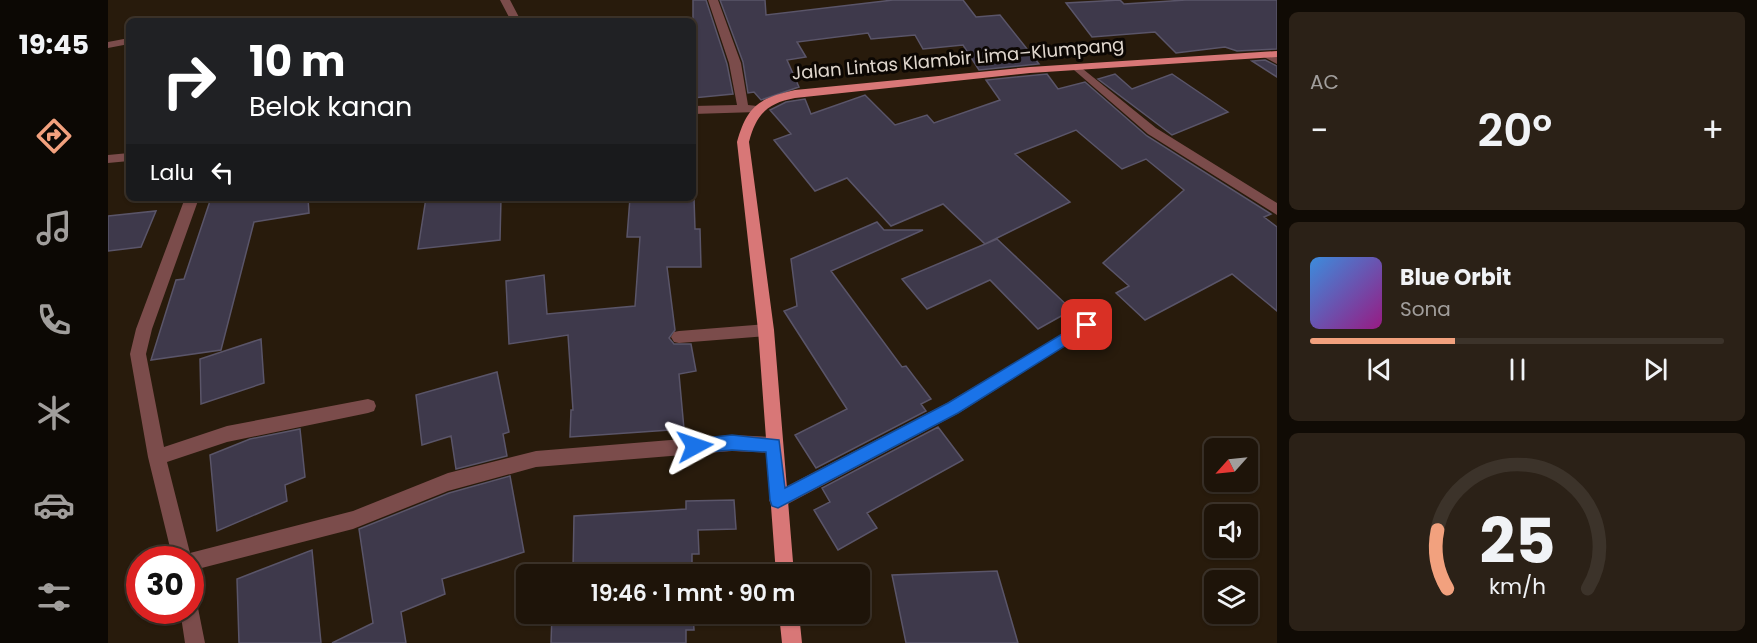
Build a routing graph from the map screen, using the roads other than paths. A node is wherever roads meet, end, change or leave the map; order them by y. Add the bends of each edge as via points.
1 (505, 0) edge
2 (713, 0) edge
3 (514, 18) edge
4 (126, 42) edge
5 (108, 45) edge
6 (1274, 57) edge
7 (1078, 68) junction
8 (750, 109) junction
9 (696, 110) edge
10 (126, 156) edge
11 (108, 159) edge
12 (191, 201) edge
13 (1277, 210) edge
14 (1087, 325) dead end
15 (766, 330) junction
16 (680, 337) dead end
17 (368, 406) dead end
18 (774, 445) junction
19 (158, 457) junction
20 (778, 500) junction
21 (179, 546) edge
22 (204, 558) edge
23 (784, 564) edge
24 (192, 624) edge
25 (790, 624) edge
26 (195, 643) edge
27 (792, 643) edge

1 - 3 street
2 - 8 street
4 - 5 street
6 - 7 main road, Jalan Lintas Klambir Lima–Klumpang
7 - 8 main road, Jalan Lintas Klambir Lima–Klumpang via 795,94
7 - 13 street via 1152,131
8 - 9 street
8 - 15 main road via 743,142
10 - 11 street
12 - 19 street via 138,354
14 - 20 street via 953,408
15 - 16 street
15 - 18 main road
17 - 19 street via 227,434
18 - 20 main road
18 - 22 street via 732,443 536,459 448,482 353,520
19 - 21 street
20 - 23 main road
24 - 26 street
25 - 27 main road

